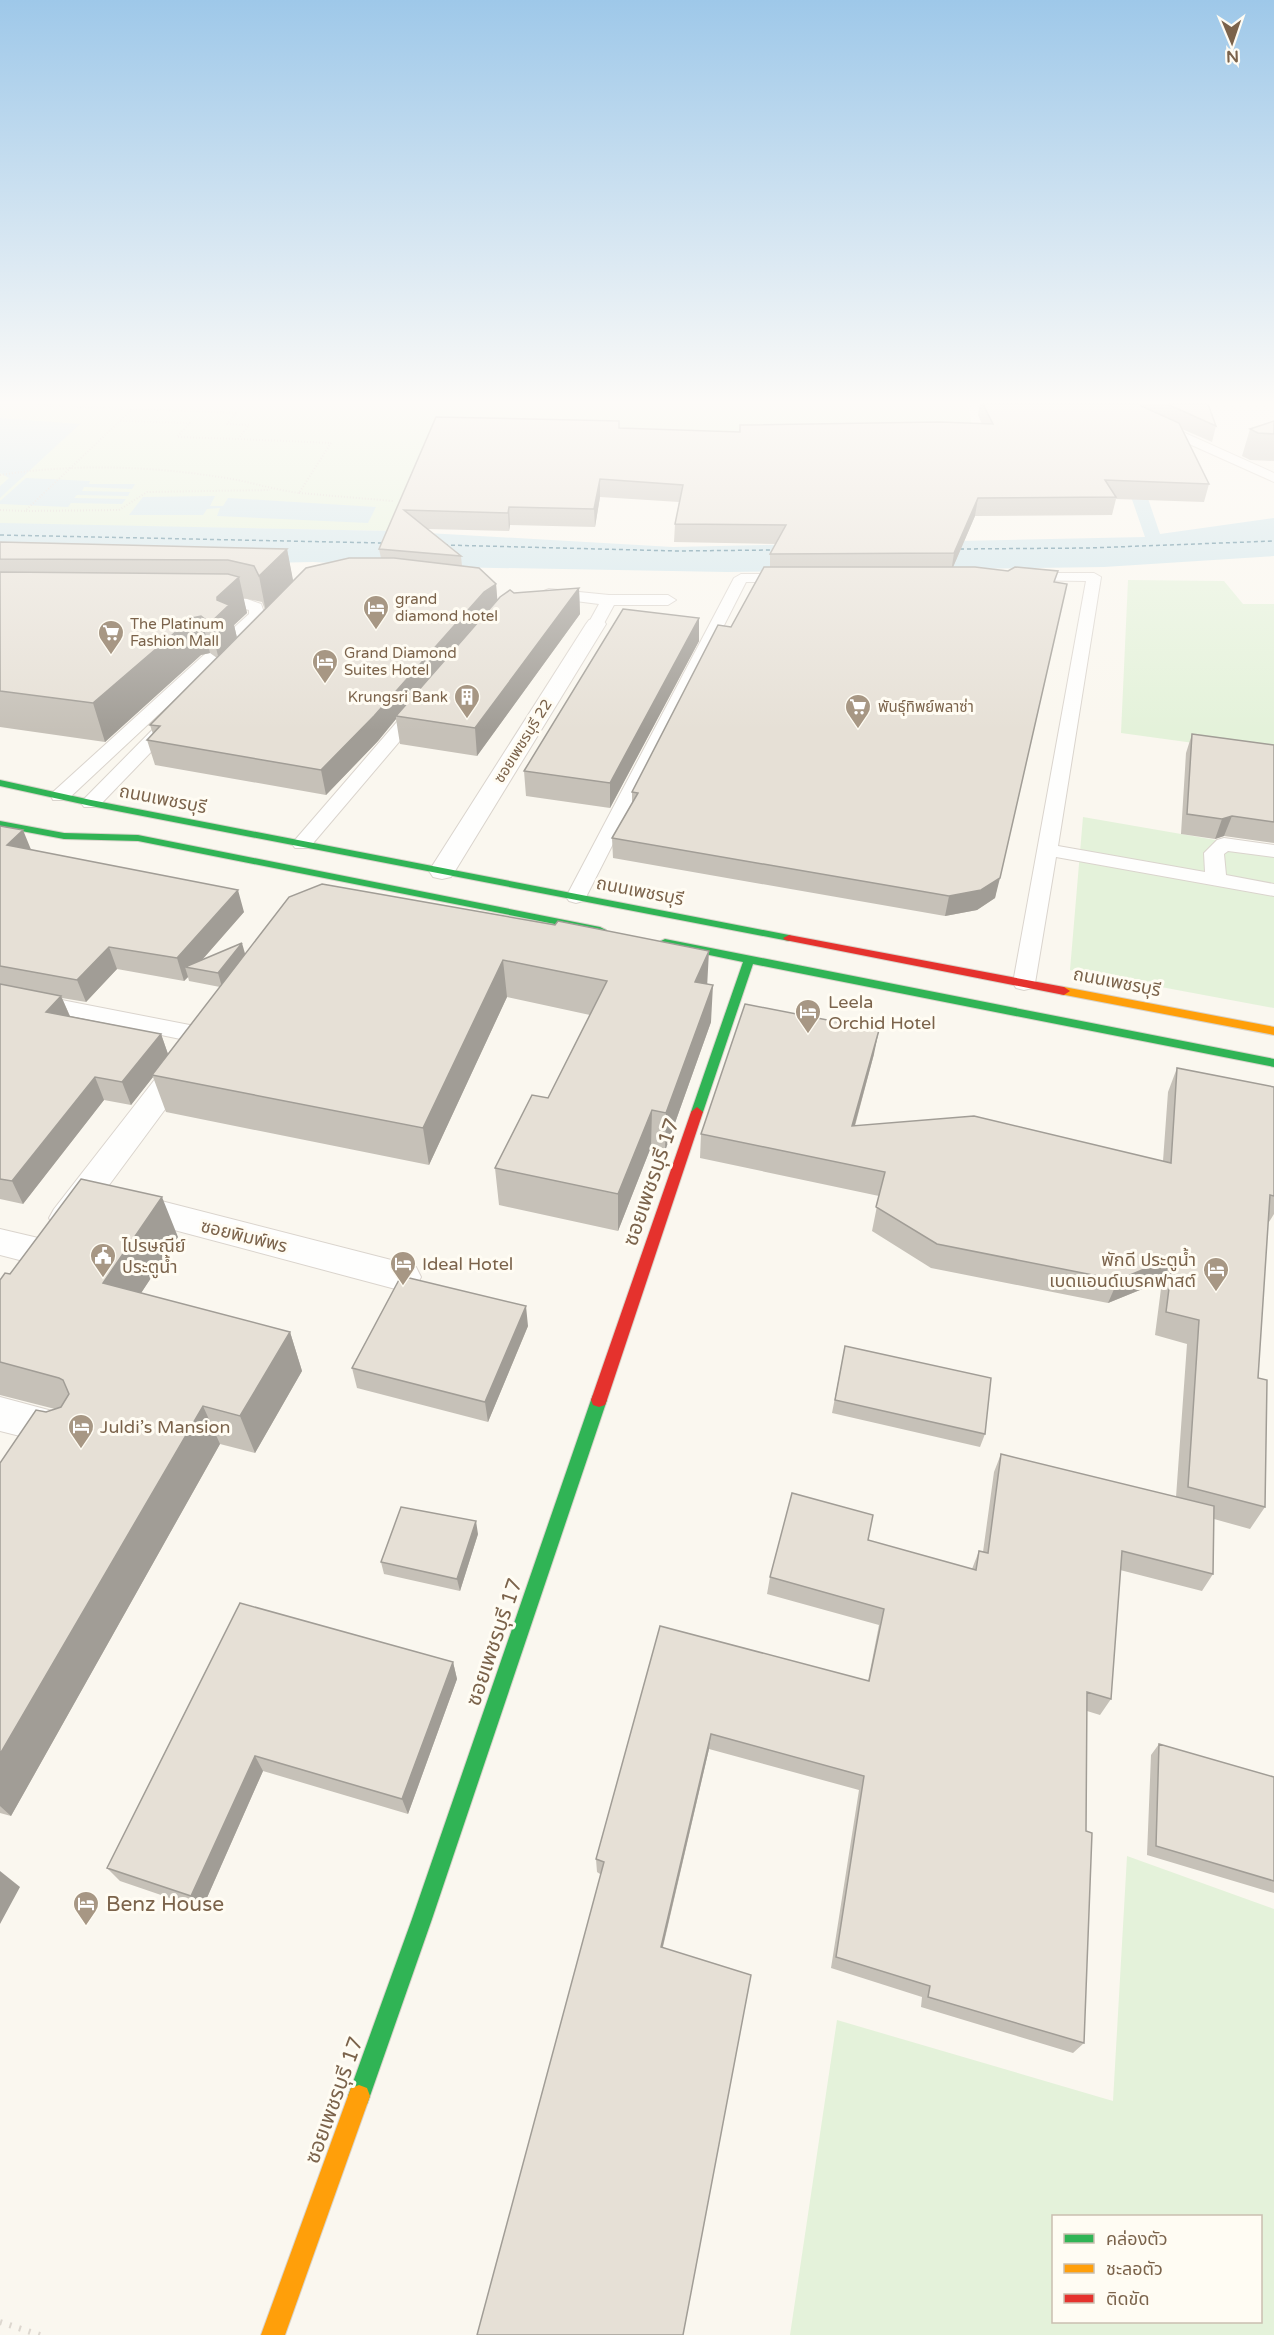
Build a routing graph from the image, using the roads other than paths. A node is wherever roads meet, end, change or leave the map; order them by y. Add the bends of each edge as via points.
1 (1000, 577) edge
2 (812, 578) edge
3 (549, 594) edge
4 (609, 600) junction
5 (668, 600) dead end
6 (191, 603) edge
7 (271, 619) edge
8 (596, 624) joint
9 (221, 670) edge
10 (434, 690) edge
11 (180, 712) edge
12 (0, 783) edge
13 (60, 796) junction
14 (91, 803) junction
15 (0, 824) edge
16 (302, 844) junction
17 (1047, 850) junction
18 (1274, 851) edge
19 (445, 864) junction
20 (1216, 880) junction
21 (1274, 890) edge
22 (576, 897) junction
23 (614, 933) edge
24 (648, 940) edge
25 (749, 960) junction
26 (1024, 983) junction
27 (0, 995) edge
28 (225, 1009) edge
29 (1274, 1031) edge
30 (205, 1036) junction
31 (1274, 1063) edge
32 (84, 1195) junction
33 (0, 1242) edge
34 (39, 1251) junction
35 (403, 1277) edge
36 (20, 1278) edge
37 (0, 1414) edge
38 (68, 1431) edge
39 (273, 2335) edge

1 - 17 lane via 1094,577
2 - 22 lane via 741,578
3 - 4 lane
4 - 5 lane
4 - 8 lane
6 - 13 lane via 247,604 256,607 257,615
7 - 9 lane
8 - 19 street, ซอยเพชรบุรี 22
10 - 16 lane
11 - 14 lane
12 - 13 main road, ถนนเพชรบุรี
13 - 14 main road, ถนนเพชรบุรี
14 - 16 main road, ถนนเพชรบุรี
15 - 23 main road via 64,836 138,838 316,887
16 - 19 main road, ถนนเพชรบุรี
17 - 20 lane
17 - 26 lane
18 - 20 lane via 1224,844 1214,853
19 - 22 main road, ถนนเพชรบุรี
20 - 21 lane
22 - 26 main road, ถนนเพชรบุรี
24 - 25 main road
25 - 31 main road
25 - 39 main road, ซอยเพชรบุรี 17 via 424,1911
26 - 29 main road, ถนนเพชรบุรี
27 - 30 lane
28 - 30 street
30 - 32 street
32 - 34 street
32 - 35 street, ซอยพิมพ์พร
33 - 34 street
34 - 36 street
37 - 38 street

